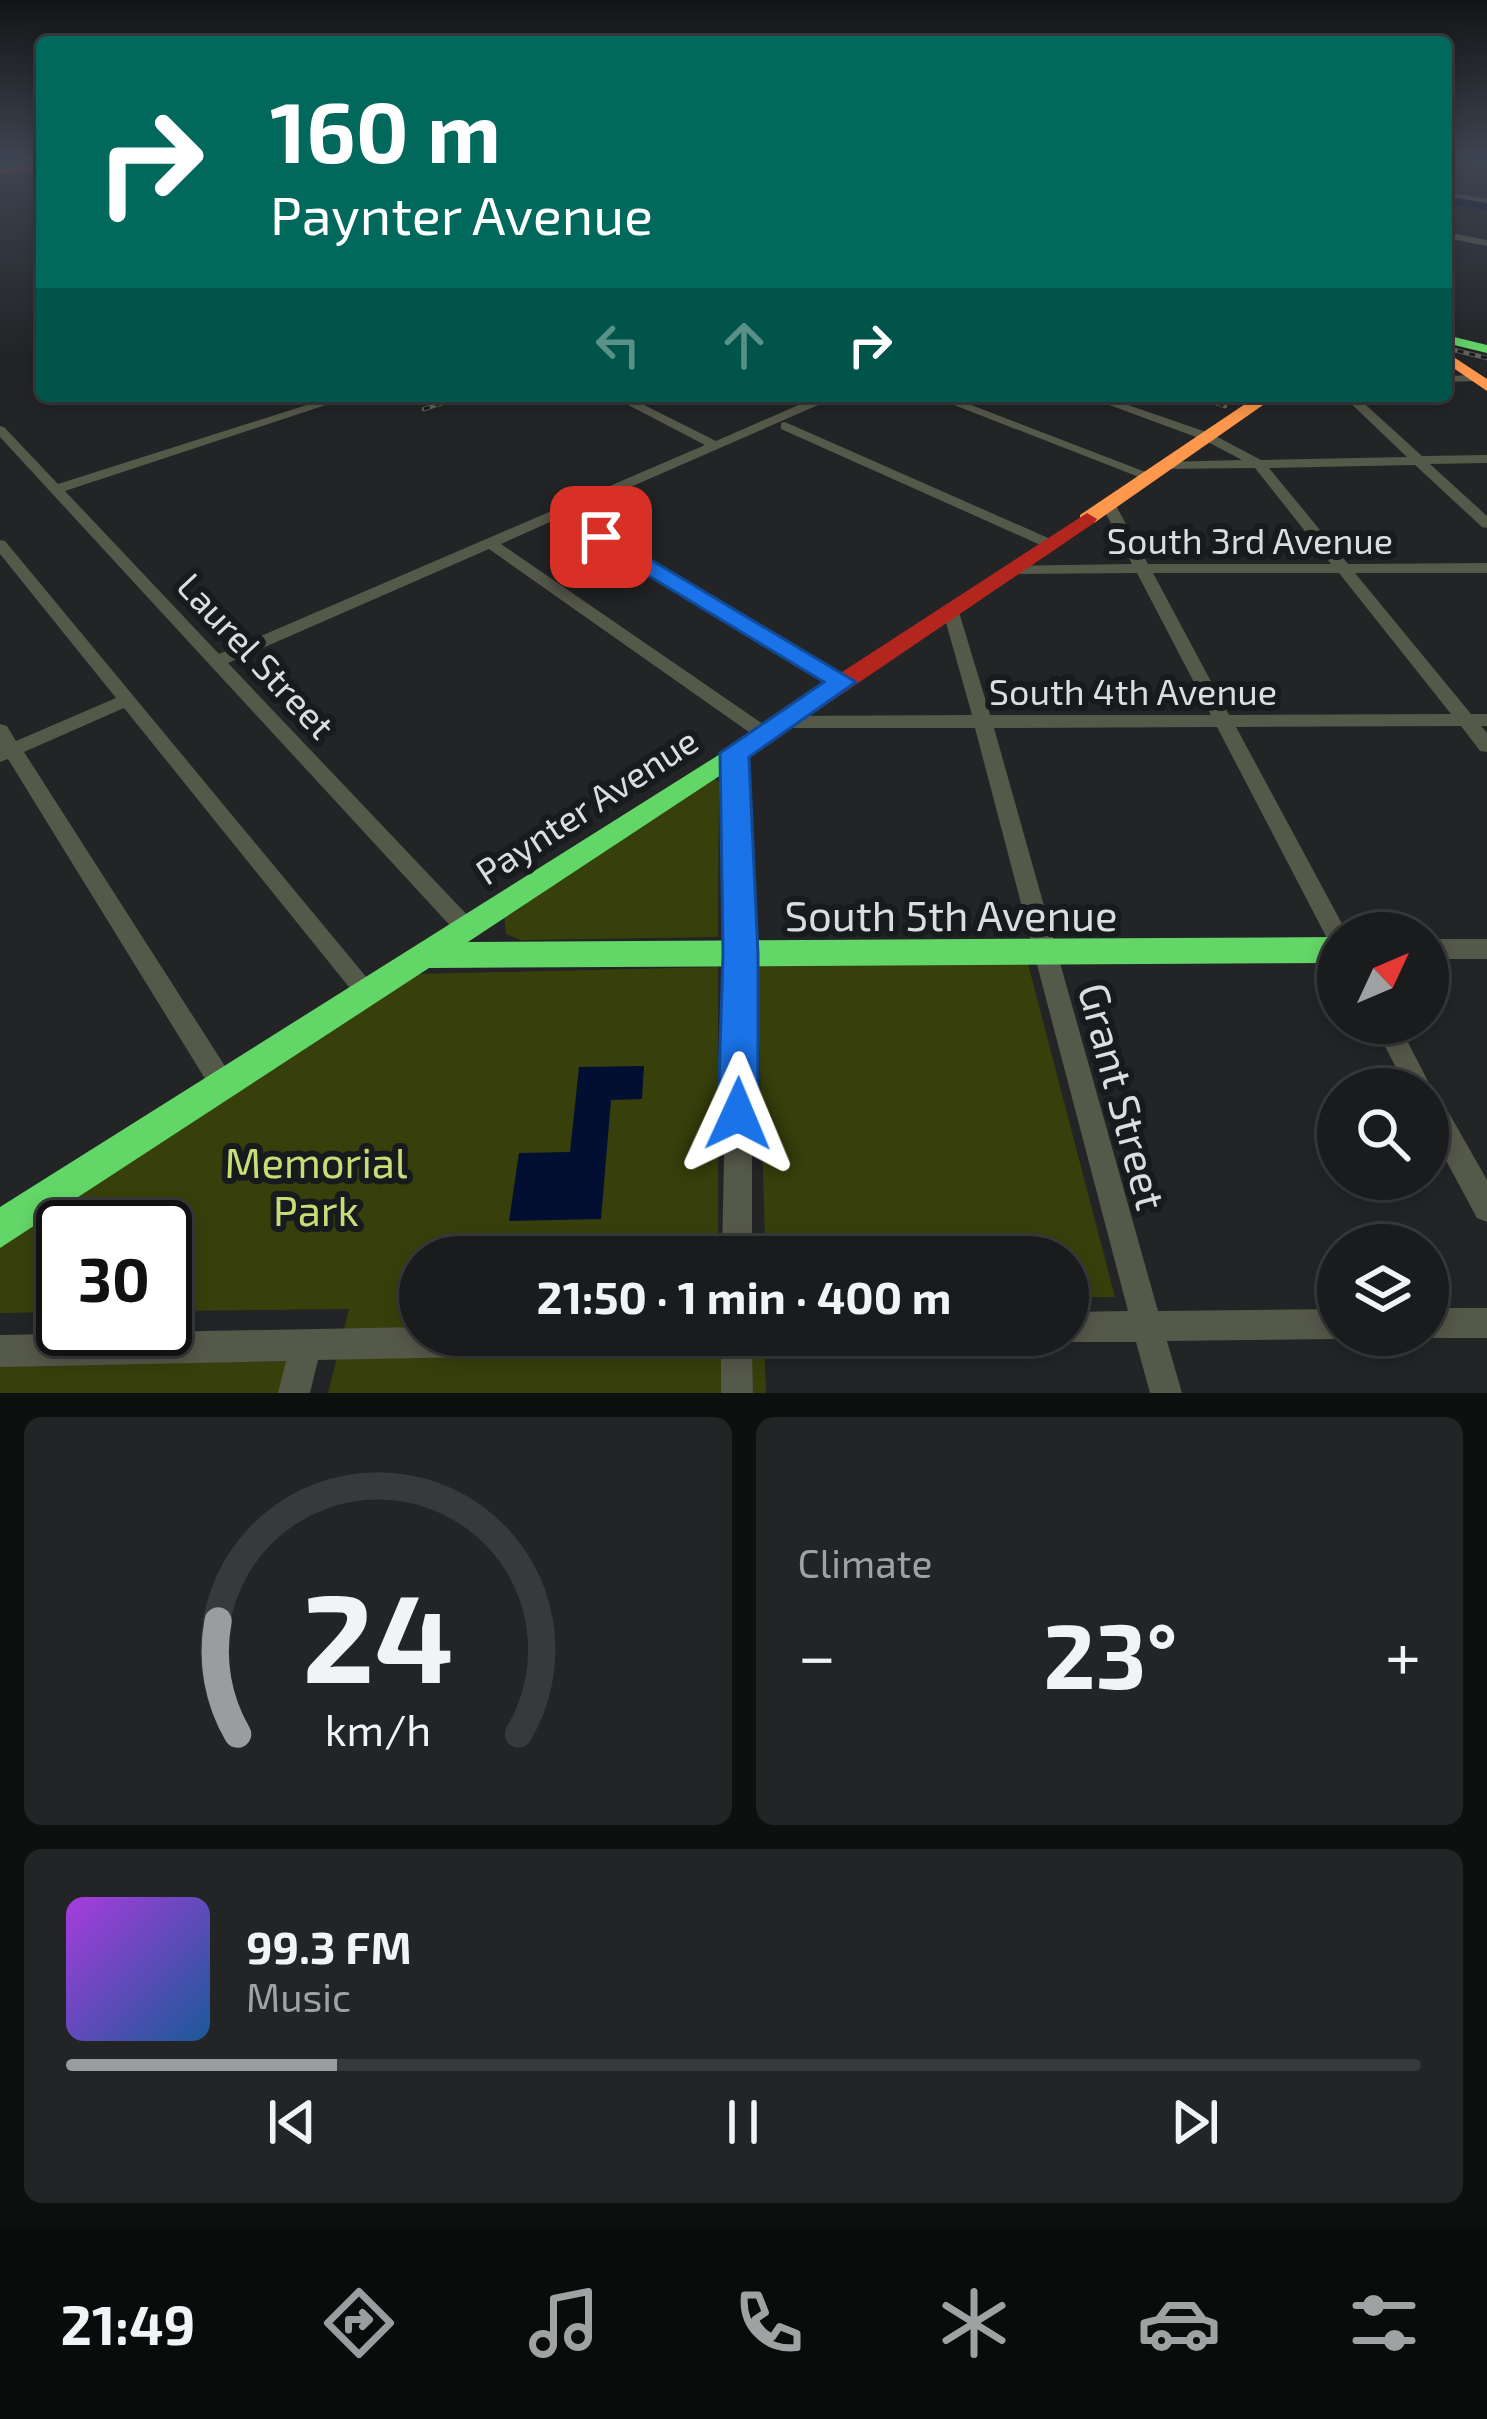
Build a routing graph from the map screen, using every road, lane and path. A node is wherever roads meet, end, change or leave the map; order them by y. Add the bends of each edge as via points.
1 (1452, 236) edge
2 (1487, 243) edge
3 (1452, 339) edge
4 (1487, 346) edge
5 (1452, 360) edge
6 (1452, 380) edge
7 (1482, 382) edge
8 (328, 402) edge
9 (629, 402) edge
10 (816, 402) edge
11 (955, 402) edge
12 (1108, 402) edge
13 (1259, 402) edge
14 (1354, 402) edge
15 (785, 426) dead end
16 (0, 430) edge
17 (1208, 437) junction
18 (716, 446) junction
19 (1487, 459) edge
20 (1417, 460) junction
21 (1259, 464) junction
22 (1156, 471) junction
23 (57, 489) junction
24 (1108, 503) junction
25 (560, 513) junction
26 (1487, 524) edge
27 (490, 543) junction
28 (0, 544) edge
29 (1050, 544) junction
30 (1487, 568) edge
31 (1012, 569) junction
32 (1144, 570) junction
33 (1342, 570) junction
34 (951, 612) junction
35 (217, 661) junction
36 (843, 682) junction
37 (128, 700) junction
38 (1477, 721) edge
39 (984, 723) junction
40 (1225, 723) junction
41 (772, 728) junction
42 (4, 745) edge
43 (1487, 746) edge
44 (735, 753) junction
45 (1324, 912) edge
46 (464, 926) junction
47 (1449, 949) edge
48 (1487, 949) edge
49 (1317, 950) edge
50 (1046, 952) junction
51 (740, 954) junction
52 (420, 955) junction
53 (365, 990) junction
54 (221, 1082) junction
55 (1449, 1139) edge
56 (1487, 1208) edge
57 (0, 1229) edge
58 (736, 1236) edge
59 (1449, 1323) edge
60 (1487, 1323) edge
61 (1146, 1324) junction
62 (1317, 1324) edge
63 (1089, 1326) edge
64 (399, 1344) edge
65 (306, 1346) junction
66 (0, 1351) edge
67 (736, 1356) edge
68 (294, 1393) edge
69 (737, 1393) edge
70 (1166, 1393) edge

1 - 2 street
3 - 4 street
5 - 7 street
6 - 7 street
8 - 23 street
9 - 18 street
10 - 18 street
11 - 22 street
12 - 17 street
13 - 17 street, Paynter Avenue
14 - 20 street
15 - 29 street
16 - 23 street, Laurel Street
17 - 21 street
17 - 22 street, Paynter Avenue
18 - 25 street
19 - 20 street
20 - 21 street
20 - 26 street
21 - 22 street
21 - 33 street
22 - 24 street, Paynter Avenue
23 - 35 street, Laurel Street
24 - 29 street, Paynter Avenue
24 - 32 street
25 - 27 street
25 - 36 street
27 - 35 street
27 - 41 street
28 - 37 street
29 - 31 street, Paynter Avenue
30 - 33 street, South 3rd Avenue
31 - 32 street, South 3rd Avenue
31 - 34 street, Paynter Avenue
32 - 33 street, South 3rd Avenue
32 - 40 street
33 - 38 street
34 - 36 street, Paynter Avenue
34 - 39 street, Grant Street
35 - 46 street, Laurel Street
36 - 41 street, Paynter Avenue
37 - 42 street
37 - 53 street
38 - 40 street, South 4th Avenue
38 - 43 street
39 - 40 street, South 4th Avenue
39 - 41 street, South 4th Avenue
39 - 50 street, Grant Street
40 - 45 street
41 - 44 street, Paynter Avenue
42 - 54 street
44 - 46 street, Paynter Avenue
44 - 51 street
46 - 52 street, Paynter Avenue
47 - 48 street
49 - 50 street, South 5th Avenue
50 - 51 street, South 5th Avenue
50 - 61 street, Grant Street
51 - 52 street, South 5th Avenue
51 - 58 street
52 - 53 street, Paynter Avenue
53 - 54 street, Paynter Avenue
54 - 57 street, Paynter Avenue
55 - 56 street
59 - 60 street
61 - 62 street
61 - 63 street
61 - 70 street, Grant Street
64 - 65 street
65 - 66 street
65 - 68 street
67 - 69 street

